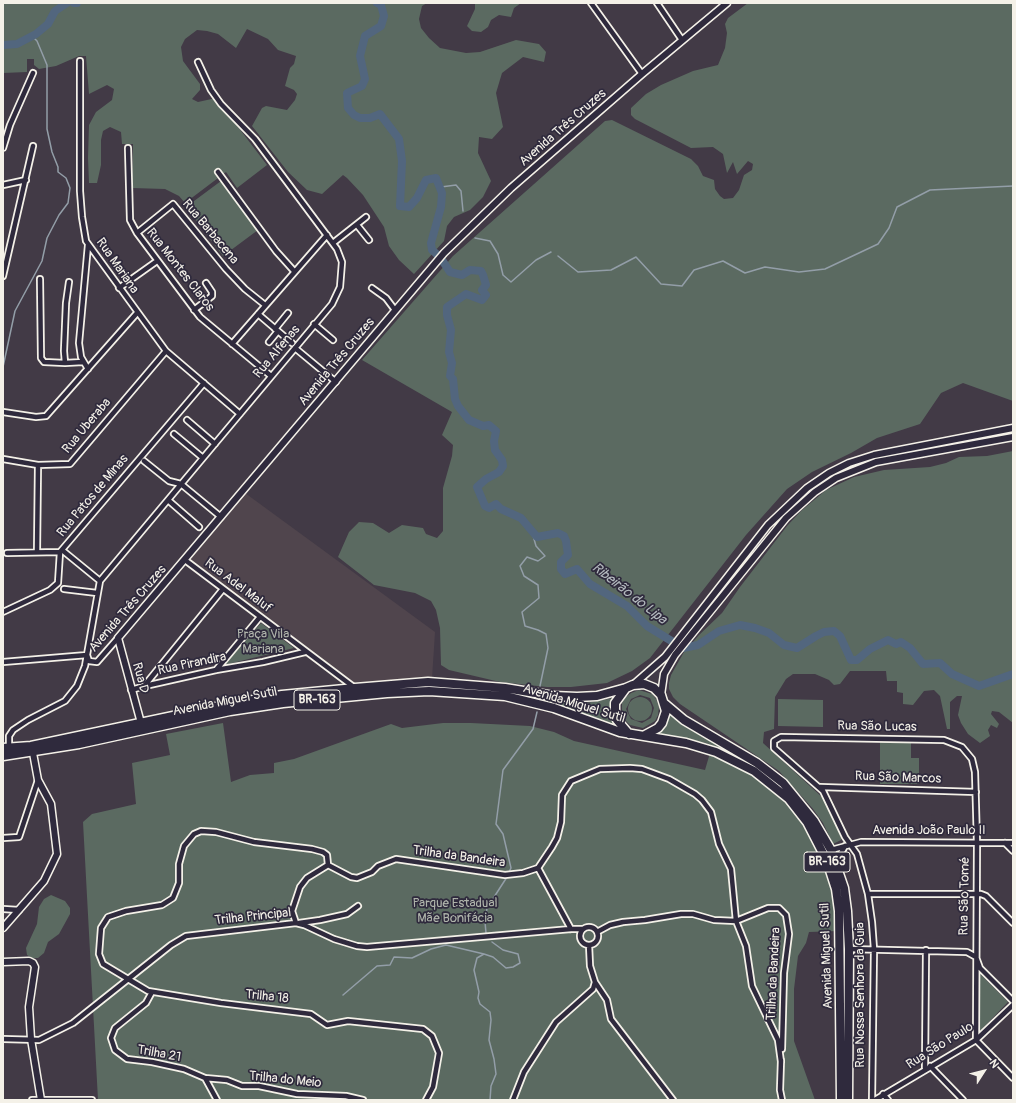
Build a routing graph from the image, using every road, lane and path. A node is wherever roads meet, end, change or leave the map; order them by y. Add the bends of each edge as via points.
1 (591, 3) edge
2 (657, 3) edge
3 (725, 3) edge
4 (682, 40) junction
5 (80, 61) dead end
6 (198, 62) dead end
7 (33, 73) dead end
8 (642, 74) junction
9 (10, 125) junction
10 (3, 126) edge
11 (33, 146) dead end
12 (3, 148) edge
13 (128, 148) dead end
14 (218, 172) dead end
15 (26, 180) junction
16 (3, 185) edge
17 (366, 217) dead end
18 (357, 225) junction
19 (137, 233) junction
20 (327, 234) junction
21 (369, 240) dead end
22 (333, 243) junction
23 (10, 245) junction
24 (88, 245) junction
25 (3, 246) edge
26 (157, 261) junction
27 (294, 271) junction
28 (3, 276) edge
29 (40, 279) dead end
30 (69, 282) dead end
31 (206, 283) dead end
32 (119, 288) junction
33 (372, 288) dead end
34 (265, 306) junction
35 (194, 310) junction
36 (395, 310) junction
37 (137, 313) junction
38 (288, 313) dead end
39 (258, 314) junction
40 (314, 324) junction
41 (277, 330) junction
42 (333, 340) dead end
43 (269, 342) dead end
44 (292, 343) dead end
45 (232, 344) junction
46 (295, 348) junction
47 (166, 351) junction
48 (83, 362) junction
49 (65, 363) junction
50 (88, 369) junction
51 (271, 376) junction
52 (336, 382) junction
53 (204, 383) junction
54 (3, 412) edge
55 (240, 414) junction
56 (187, 420) dead end
57 (1013, 428) edge
58 (174, 434) dead end
59 (1013, 437) edge
60 (215, 444) junction
61 (203, 458) junction
62 (3, 459) edge
63 (144, 461) dead end
64 (38, 465) junction
65 (181, 484) junction
66 (168, 500) junction
67 (221, 517) junction
68 (199, 527) dead end
69 (61, 551) junction
70 (36, 552) junction
71 (7, 553) dead end
72 (185, 560) junction
73 (100, 581) junction
74 (64, 589) dead end
75 (223, 589) junction
76 (96, 593) junction
77 (3, 612) edge
78 (260, 617) junction
79 (118, 638) junction
80 (305, 652) junction
81 (673, 653) junction
82 (87, 655) junction
83 (3, 662) edge
84 (216, 670) junction
85 (145, 686) junction
86 (629, 686) junction
87 (355, 688) junction
88 (132, 690) junction
89 (661, 695) junction
90 (665, 704) junction
91 (140, 723) junction
92 (630, 734) junction
93 (9, 736) junction
94 (640, 736) junction
95 (781, 737) joint
96 (3, 739) edge
97 (5, 749) edge
98 (33, 753) junction
99 (969, 754) joint
100 (38, 780) junction
101 (820, 787) junction
102 (976, 792) junction
103 (3, 838) edge
104 (1013, 842) edge
105 (977, 843) junction
106 (1005, 843) junction
107 (851, 845) junction
108 (845, 846) junction
109 (831, 850) junction
110 (1013, 851) edge
111 (836, 862) junction
112 (328, 865) junction
113 (538, 868) junction
114 (868, 894) junction
115 (976, 894) junction
116 (358, 906) dead end
117 (3, 909) edge
118 (19, 910) junction
119 (736, 921) junction
120 (296, 923) junction
121 (1013, 923) edge
122 (3, 928) edge
123 (571, 929) junction
124 (582, 929) junction
125 (597, 932) junction
126 (589, 945) junction
127 (849, 949) junction
128 (874, 949) junction
129 (926, 950) junction
130 (976, 957) junction
131 (3, 962) edge
132 (128, 978) junction
133 (595, 982) junction
134 (152, 992) junction
135 (1013, 1001) edge
136 (1013, 1005) edge
137 (3, 1039) edge
138 (31, 1039) junction
139 (976, 1040) junction
140 (781, 1062) junction
141 (928, 1067) junction
142 (205, 1078) junction
143 (1013, 1078) edge
144 (882, 1094) junction
145 (847, 1099) edge
146 (32, 1100) edge
147 (41, 1100) edge
148 (92, 1100) edge
149 (217, 1100) edge
150 (363, 1100) edge
151 (426, 1100) edge
152 (513, 1100) edge
153 (674, 1100) edge
154 (782, 1100) edge
155 (872, 1100) edge
156 (875, 1100) edge
157 (888, 1100) edge
158 (963, 1100) edge

1 - 8 street
2 - 4 street
3 - 4 street, Avenida Três Cruzes
4 - 8 street, Avenida Três Cruzes
5 - 24 street, Rua Mariana via 80,191
6 - 20 street, Rua Alfenas via 211,90 221,104 255,139
7 - 9 street
8 - 36 street, Avenida Três Cruzes via 489,208 436,261
9 - 10 street
9 - 12 street
11 - 15 street
13 - 19 street, Rua Montes Claros via 130,220
14 - 27 street via 276,251
15 - 16 street
15 - 23 street
17 - 18 street
18 - 21 street
18 - 22 street
19 - 26 street, Rua Montes Claros
19 - 34 street, Rua Barbacena via 173,204 226,269
20 - 22 street, Rua Alfenas
20 - 27 street
22 - 40 street, Rua Alfenas via 342,262 340,286 332,304
23 - 25 street
23 - 28 street
24 - 32 street, Rua Mariana
24 - 48 street via 79,344
26 - 32 street
26 - 35 street, Rua Montes Claros
27 - 34 street
29 - 49 street via 41,358 44,362
30 - 49 street
31 - 35 street via 212,296
32 - 37 street, Rua Mariana
33 - 36 street via 386,298
34 - 39 street
35 - 45 street, Rua Montes Claros
36 - 52 street, Avenida Três Cruzes
37 - 47 street, Rua Mariana
37 - 50 street
38 - 41 street
39 - 41 street
39 - 45 street
40 - 42 street
40 - 46 street, Rua Alfenas
41 - 43 street
41 - 44 street
45 - 51 street, Rua Montes Claros
46 - 51 street, Rua Alfenas
46 - 52 street
47 - 53 street, Rua Mariana
47 - 64 street, Rua Uberaba via 70,464
48 - 49 street
48 - 50 street
50 - 54 street via 46,416
51 - 55 street, Rua Alfenas
52 - 67 street, Avenida Três Cruzes
53 - 55 street, Rua Mariana
53 - 69 street, Rua Patos de Minas
55 - 60 street, Rua Alfenas
56 - 60 street
57 - 81 street via 874,455 829,473 807,488 778,514 683,634
58 - 61 street
59 - 81 street via 876,462 836,478 814,492 786,518 689,638
60 - 61 street, Rua Alfenas
61 - 65 street, Rua Alfenas
62 - 64 street, Rua Uberaba
63 - 65 street via 169,481
64 - 70 street
65 - 66 street, Rua Alfenas
65 - 67 street
66 - 68 street
66 - 73 street, Rua Alfenas
67 - 72 street, Avenida Três Cruzes
69 - 70 street
69 - 73 street
69 - 77 street, Rua Patos de Minas via 58,583 50,590
70 - 71 street
72 - 75 street, Rua Adel Maluf
72 - 79 street, Avenida Três Cruzes
73 - 76 street, Rua Alfenas
74 - 76 street
75 - 78 street, Rua Adel Maluf
75 - 85 street
76 - 82 street, Rua Alfenas
78 - 80 street, Rua Adel Maluf
78 - 84 street
79 - 82 street, Avenida Três Cruzes via 97,662 89,661
79 - 88 street, Rua D
80 - 84 street, Rua Pirandira
80 - 87 street, Rua Adel Maluf
81 - 86 street
81 - 89 street via 664,674
82 - 83 street
82 - 93 street, Avenida Três Cruzes via 82,675 65,701 28,720 13,730
84 - 85 street, Rua Pirandira
85 - 88 street, Rua Pirandira
86 - 87 highway, Avenida Miguel Sutil / BR-163 via 597,696 577,698 505,688 430,682
86 - 89 highway, BR-163 via 649,685
86 - 92 highway via 618,697 615,714 620,725
87 - 91 highway, Avenida Miguel Sutil / BR-163 via 282,695
88 - 91 street, Rua D
89 - 90 highway, BR-163
90 - 94 highway via 665,717 658,728
90 - 109 highway, Avenida Miguel Sutil / BR-163 via 684,720 757,763 783,783 814,820
91 - 97 highway, Avenida Miguel Sutil / BR-163
92 - 94 highway, Avenida Miguel Sutil / BR-163
92 - 98 highway, Avenida Miguel Sutil / BR-163 via 539,704 505,696 429,691 283,703 238,710
93 - 96 street, Avenida Três Cruzes
93 - 97 street
94 - 145 highway, Avenida Miguel Sutil / BR-163 via 707,748 736,760 766,779 788,799 799,810 815,836 832,875 839,911
95 - 99 street, Rua São Lucas via 938,739 954,742
95 - 101 street, Rua Nossa Senhora da Guia via 774,741 774,748
97 - 98 highway, Avenida Miguel Sutil / BR-163
98 - 100 street
99 - 102 street, Rua São Tomé via 975,766
100 - 103 street via 19,836
100 - 118 street via 51,804 57,854 44,881
101 - 102 street, Rua São Marcos
101 - 107 street, Rua Nossa Senhora da Guia
102 - 105 street, Rua São Tomé
104 - 106 street, Avenida João Paulo II
105 - 106 street, Avenida João Paulo II
105 - 107 street, Avenida João Paulo II via 861,842
105 - 115 street, Rua São Tomé
106 - 110 street
107 - 108 street, Avenida João Paulo II
107 - 114 street, Rua Nossa Senhora da Guia via 858,857
108 - 109 street, Avenida João Paulo II
108 - 111 street
109 - 111 highway, Avenida Miguel Sutil / BR-163
111 - 127 highway, Avenida Miguel Sutil / BR-163 via 846,900
112 - 113 street, Trilha da Bandeira via 357,878 396,859 505,875
112 - 120 street via 307,878 300,887 292,911
112 - 132 street, Trilha 18 via 328,858 323,852 254,842 206,830 194,834 184,846 179,864 179,883 173,898 162,905 112,914 104,921 99,943 100,958 103,964
113 - 119 street via 557,838 561,822 562,795 571,781 600,769 642,769 681,785 708,807 719,844 731,869
113 - 123 street
114 - 115 street
114 - 128 street, Rua Nossa Senhora da Guia
115 - 121 street via 986,896
115 - 130 street, Rua São Tomé
116 - 120 street via 347,914
117 - 118 street
118 - 122 street
119 - 125 street via 681,914 623,922
119 - 140 street via 746,946 752,986 778,1040
119 - 140 street, Trilha da Bandeira via 774,907 786,915 789,934 784,973
120 - 123 street, Trilha Principal via 334,939 367,947
120 - 132 street, Trilha Principal via 186,936
123 - 124 street, Trilha Principal
124 - 125 street, Trilha Principal via 590,927
124 - 126 street via 580,938 583,943
125 - 126 street via 597,941
126 - 133 street via 590,966
127 - 128 street
127 - 145 highway, Avenida Miguel Sutil / BR-163
128 - 129 street
128 - 155 street, Rua Nossa Senhora da Guia
129 - 130 street via 959,950
129 - 141 street
130 - 135 street via 980,968
130 - 139 street, Rua São Tomé
131 - 138 street via 25,961 33,963 35,967 29,1007
132 - 134 street, Trilha 18
132 - 138 street, Trilha Principal via 73,1023 43,1038
133 - 152 street via 591,992 556,1022 524,1072
133 - 153 street via 607,1000 611,1019
134 - 142 street, Trilha 21 via 146,1003 114,1028 111,1038 115,1050 127,1059 184,1069
134 - 151 street, Trilha 18 via 311,1014 327,1025 348,1021 423,1029 432,1036 439,1053 436,1077 431,1094
136 - 139 street, Rua São Paulo
137 - 138 street, Trilha Principal
138 - 147 street
139 - 141 street, Rua São Paulo
139 - 143 street
140 - 154 street, Trilha da Bandeira
141 - 144 street, Rua São Paulo
141 - 158 street
142 - 149 street
142 - 150 street, Trilha do Meio via 227,1080 242,1086 264,1086 297,1094 346,1096
144 - 156 street, Rua São Paulo
144 - 157 street
146 - 147 street
147 - 148 street

